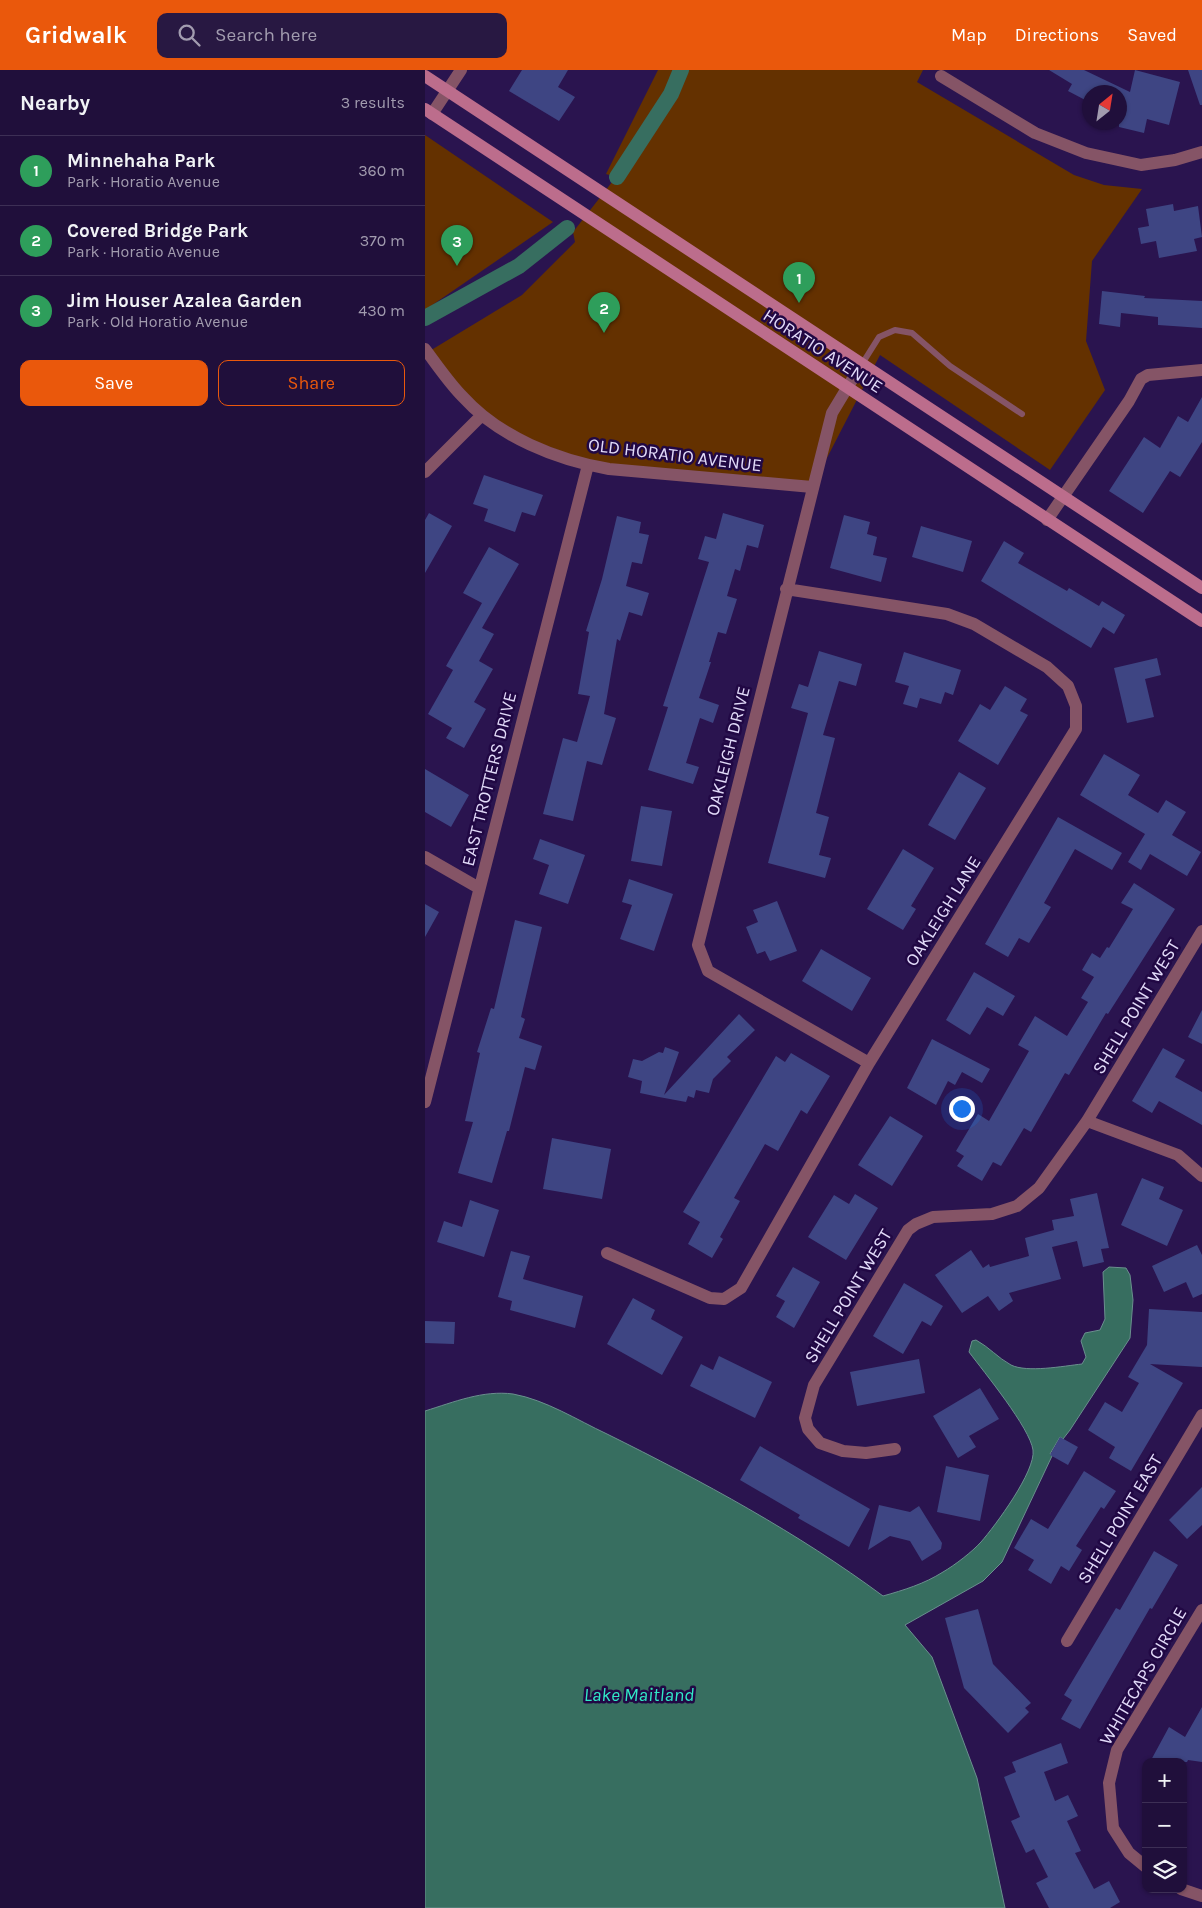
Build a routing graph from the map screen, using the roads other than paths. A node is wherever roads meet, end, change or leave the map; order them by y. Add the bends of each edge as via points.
1 (461, 70) edge
2 (425, 76) edge
3 (941, 76) dead end
4 (447, 91) junction
5 (428, 112) edge
6 (1202, 152) edge
7 (425, 349) edge
8 (861, 365) junction
9 (1202, 370) edge
10 (846, 387) junction
11 (1022, 414) dead end
12 (482, 415) junction
13 (588, 465) junction
14 (425, 472) edge
15 (812, 488) junction
16 (1062, 497) junction
17 (1047, 520) junction
18 (1202, 588) edge
19 (786, 589) junction
20 (1202, 621) edge
21 (425, 857) edge
22 (479, 888) junction
23 (1201, 936) edge
24 (869, 1063) junction
25 (425, 1101) edge
26 (1087, 1121) junction
27 (1202, 1176) edge
28 (607, 1253) dead end
29 (1202, 1415) edge
30 (895, 1449) dead end
31 (1202, 1610) edge
32 (1067, 1640) dead end
33 (1142, 1864) edge
34 (1187, 1891) edge
35 (1202, 1896) edge

1 - 4 street
2 - 4 main road, HORATIO AVENUE
3 - 6 street via 1035,133 1085,153 1141,165
4 - 5 street
4 - 8 main road, HORATIO AVENUE
5 - 10 main road, HORATIO AVENUE
7 - 12 street, OLD HORATIO AVENUE via 463,397
8 - 10 street, OAKLEIGH DRIVE
8 - 11 lane via 879,337 895,330 912,333 950,366
8 - 16 main road, HORATIO AVENUE
9 - 16 street via 1141,378 1129,401
10 - 15 street, OAKLEIGH DRIVE via 832,413
10 - 17 main road, HORATIO AVENUE
12 - 13 street, OLD HORATIO AVENUE via 533,445
12 - 14 street
13 - 15 street, OLD HORATIO AVENUE
13 - 22 street, EAST TROTTERS DRIVE
15 - 19 street, OAKLEIGH DRIVE
16 - 17 street
16 - 18 main road, HORATIO AVENUE
17 - 20 main road, HORATIO AVENUE
19 - 24 street, OAKLEIGH DRIVE via 699,945 708,970
19 - 24 street, OAKLEIGH LANE via 947,614 974,624 1047,667 1068,686 1076,706 1076,729
21 - 22 street
22 - 25 street, EAST TROTTERS DRIVE
23 - 26 street, SHELL POINT WEST
24 - 28 street, OAKLEIGH LANE via 741,1288 725,1299 710,1298
26 - 27 street via 1177,1156
26 - 30 street, SHELL POINT WEST via 1039,1188 1017,1206 992,1214 933,1217 908,1230 814,1385 805,1418 808,1429 820,1443 866,1454
29 - 32 street, SHELL POINT EAST
31 - 33 street, WHITECAPS CIRCLE via 1117,1750 1109,1783 1113,1828 1129,1853
34 - 35 street

